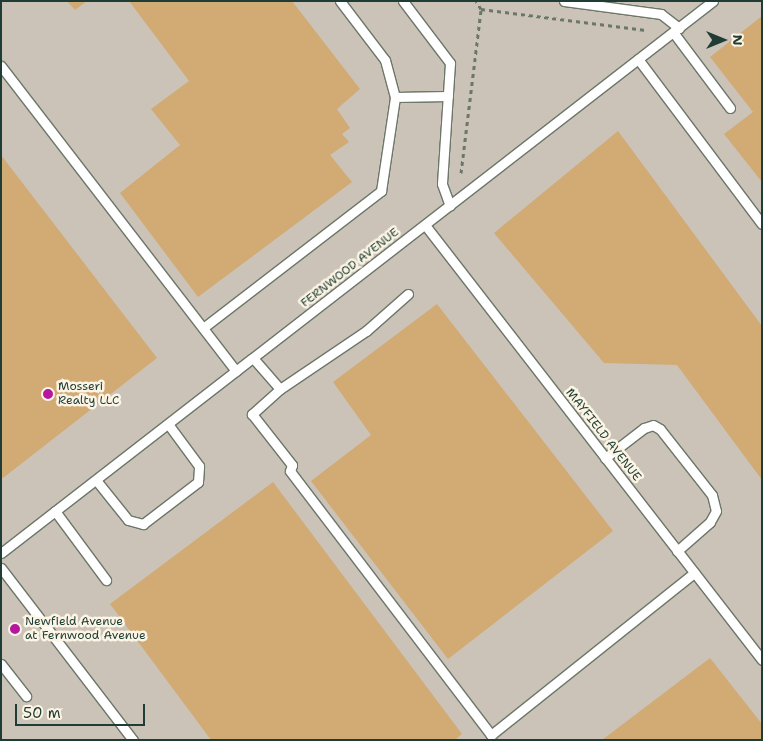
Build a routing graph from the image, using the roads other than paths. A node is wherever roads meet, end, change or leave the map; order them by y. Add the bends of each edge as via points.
1 (340, 1) edge
2 (403, 1) edge
3 (713, 1) edge
4 (567, 2) edge
5 (676, 30) junction
6 (638, 59) junction
7 (1, 66) edge
8 (448, 96) junction
9 (395, 97) junction
10 (730, 108) dead end
11 (450, 206) junction
12 (762, 224) edge
13 (425, 225) junction
14 (408, 294) dead end
15 (204, 328) junction
16 (253, 358) junction
17 (236, 371) junction
18 (280, 389) junction
19 (168, 424) junction
20 (605, 458) junction
21 (96, 480) junction
22 (56, 511) junction
23 (677, 551) junction
24 (1, 553) edge
25 (1, 568) edge
26 (694, 573) junction
27 (106, 580) dead end
28 (762, 660) edge
29 (1, 664) edge
30 (26, 696) dead end
31 (133, 740) edge

1 - 9 lane via 385,60
2 - 8 lane via 450,63
3 - 5 lane, FERNWOOD AVENUE
4 - 5 lane via 661,14
5 - 6 lane, FERNWOOD AVENUE
5 - 10 lane
6 - 11 lane, FERNWOOD AVENUE
6 - 12 lane
7 - 15 lane
8 - 9 lane
8 - 11 lane via 442,184
9 - 15 lane via 381,191
11 - 13 lane, FERNWOOD AVENUE
13 - 16 lane, FERNWOOD AVENUE
13 - 20 lane, MAYFIELD AVENUE
14 - 18 lane via 366,331
15 - 17 lane
16 - 17 lane, FERNWOOD AVENUE
16 - 18 lane
17 - 19 lane, FERNWOOD AVENUE
18 - 26 lane via 252,414 292,465 290,471 491,736
19 - 21 lane, FERNWOOD AVENUE
19 - 21 lane via 199,466 198,482 143,524 128,520
20 - 23 lane, MAYFIELD AVENUE
20 - 23 lane via 644,428 653,425 660,429 712,495 716,511 710,522
21 - 22 lane, FERNWOOD AVENUE
22 - 24 lane, FERNWOOD AVENUE
22 - 27 lane
23 - 26 lane, MAYFIELD AVENUE
25 - 31 lane
26 - 28 lane, MAYFIELD AVENUE
29 - 30 lane

